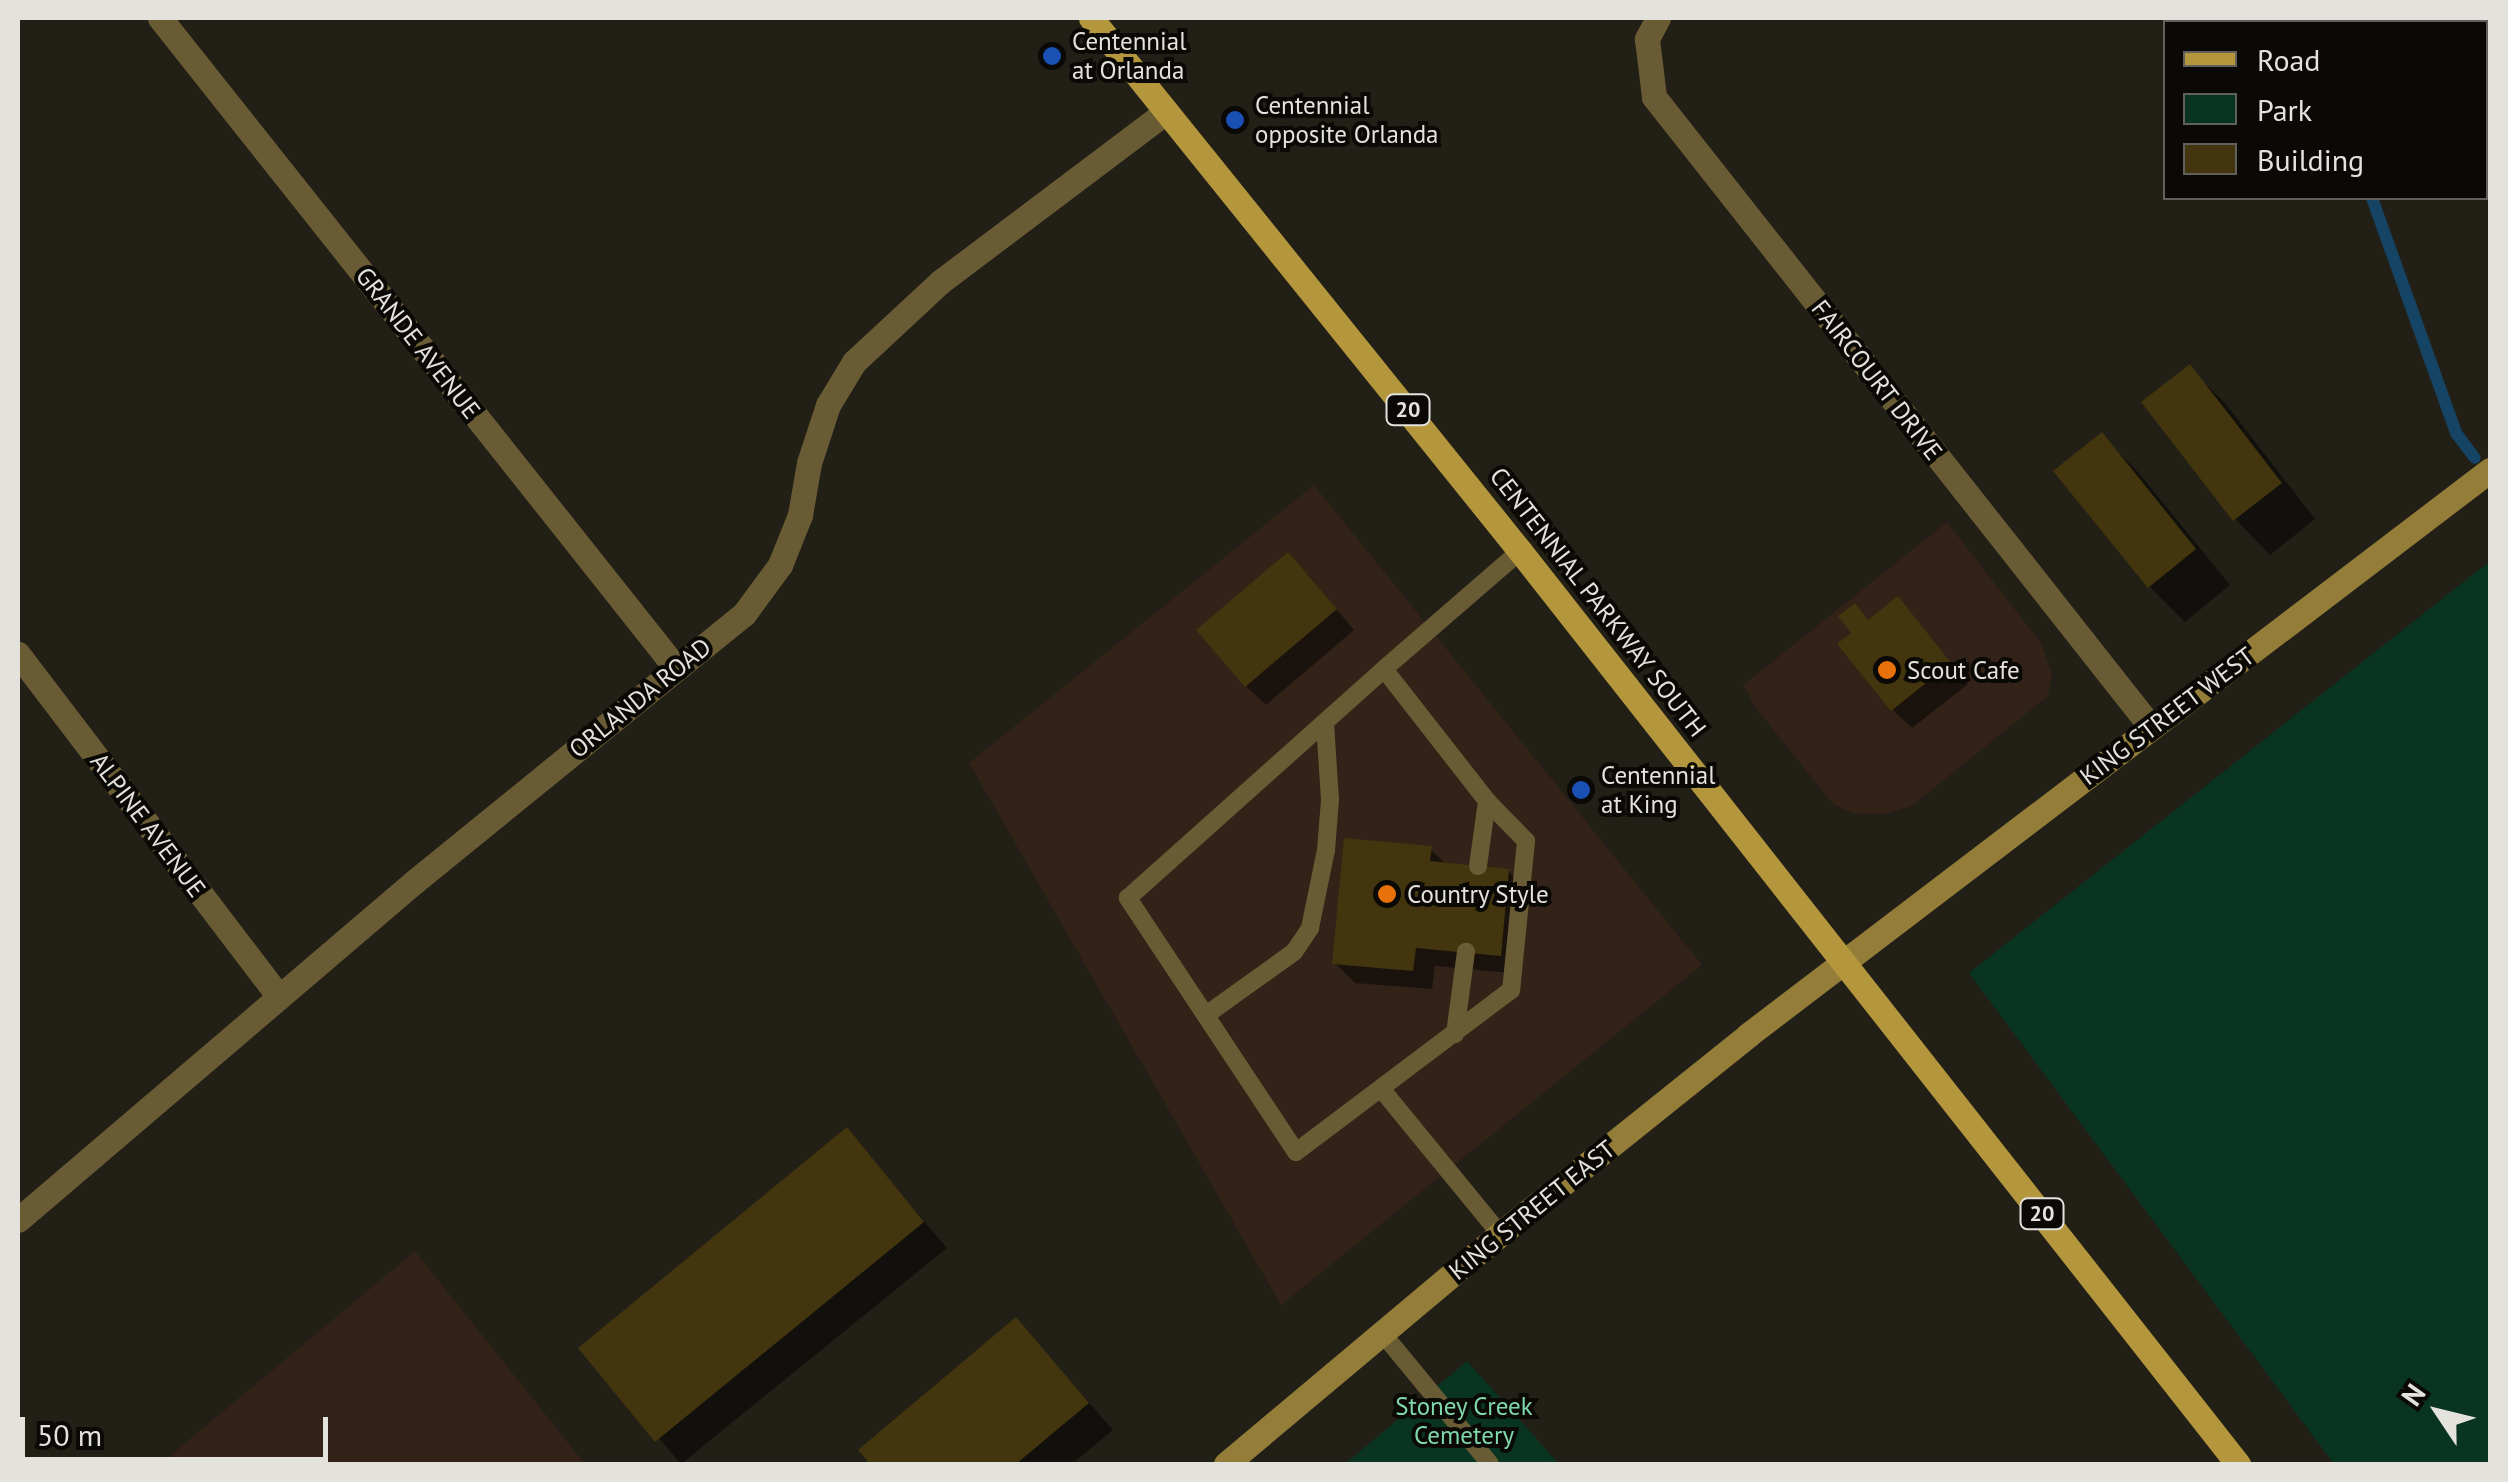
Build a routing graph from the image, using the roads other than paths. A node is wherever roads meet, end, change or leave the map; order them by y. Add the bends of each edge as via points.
1 (160, 18) edge
2 (1090, 18) edge
3 (1658, 18) edge
4 (1166, 112) junction
5 (2490, 470) edge
6 (1520, 550) junction
7 (18, 654) edge
8 (676, 668) junction
9 (1384, 670) junction
10 (1325, 722) junction
11 (2151, 727) junction
12 (1487, 801) junction
13 (1478, 866) dead end
14 (1466, 952) dead end
15 (1844, 963) junction
16 (278, 997) junction
17 (1206, 1015) junction
18 (1455, 1034) junction
19 (1383, 1091) junction
20 (18, 1220) edge
21 (1500, 1234) junction
22 (1383, 1334) junction
23 (1226, 1464) edge
24 (1490, 1464) edge
25 (2238, 1464) edge

1 - 8 street, GRANDE AVENUE
2 - 4 main road, CENTENNIAL PARKWAY SOUTH / 20
3 - 11 street, FAIRCOURT DRIVE via 1647,40 1654,96
4 - 6 main road, CENTENNIAL PARKWAY SOUTH / 20
4 - 8 street, ORLANDA ROAD via 875,338 828,405 780,566 744,614
5 - 11 main road, KING STREET WEST
6 - 9 lane
6 - 15 main road, CENTENNIAL PARKWAY SOUTH / 20
7 - 16 street, ALPINE AVENUE
8 - 16 street, ORLANDA ROAD
9 - 10 lane
9 - 12 lane
10 - 17 lane via 1326,850 1310,928 1294,952
10 - 17 lane via 1128,898
11 - 15 main road, KING STREET WEST
12 - 13 lane
12 - 18 lane via 1526,841 1511,990
14 - 18 lane
15 - 21 main road, KING STREET EAST
15 - 25 main road, CENTENNIAL PARKWAY SOUTH / 20
16 - 20 street, ORLANDA ROAD
17 - 19 lane via 1296,1152
18 - 19 lane
19 - 21 lane
21 - 22 main road, KING STREET EAST
22 - 23 main road, KING STREET EAST
22 - 24 lane

